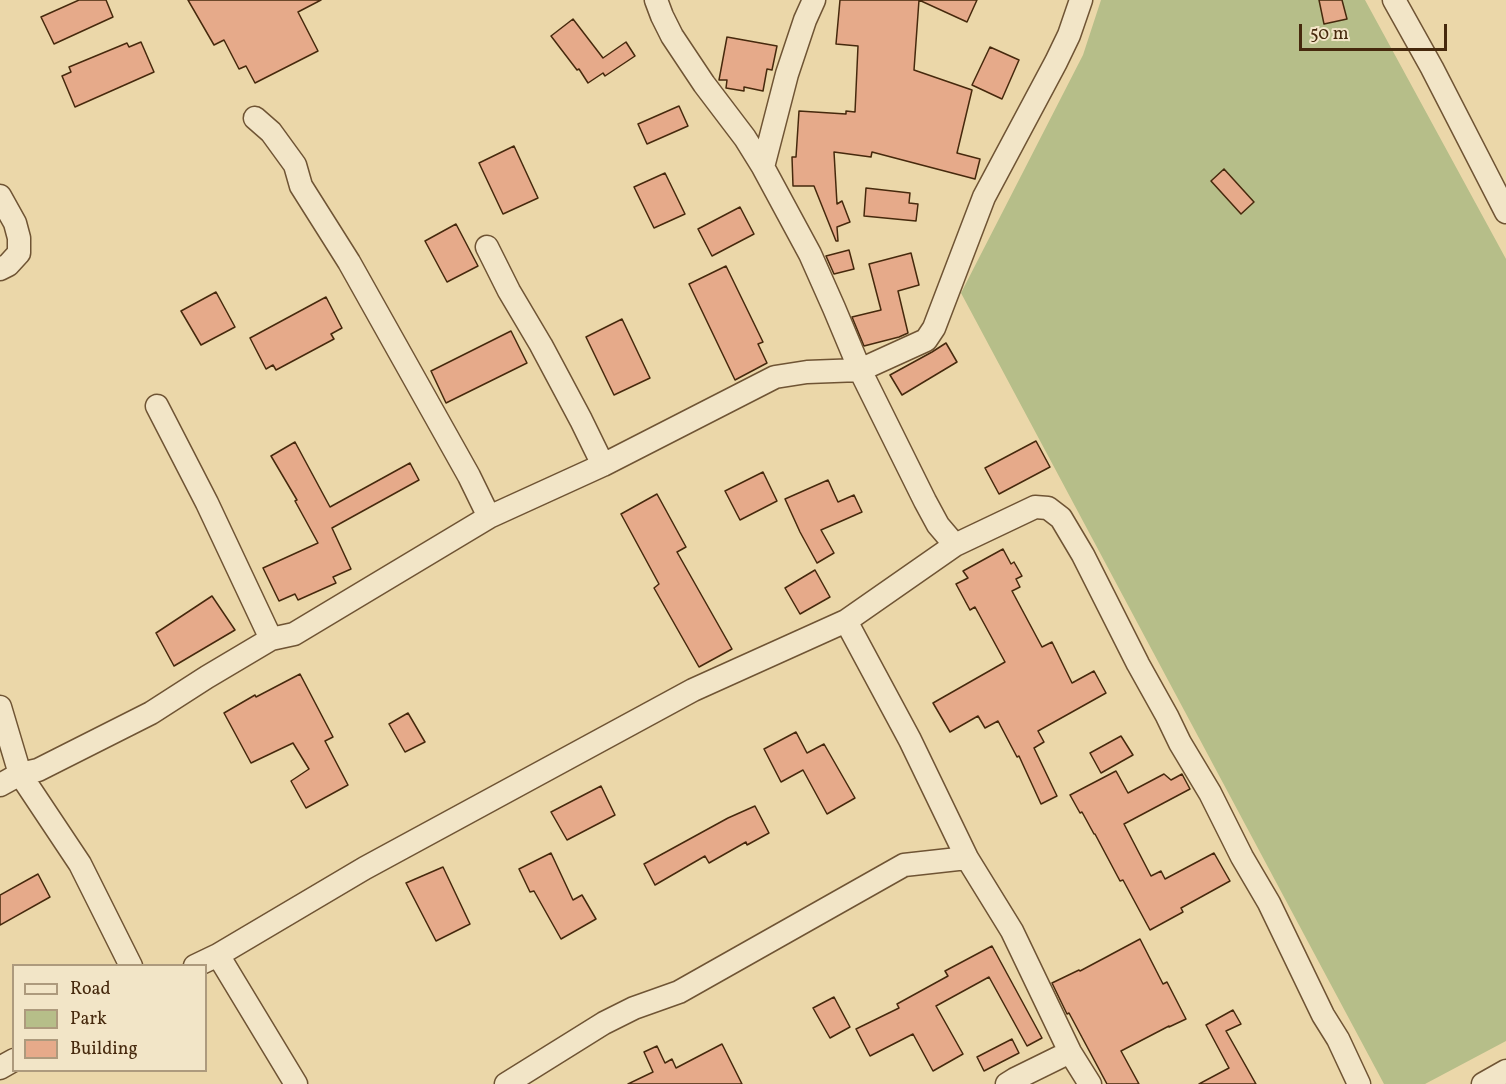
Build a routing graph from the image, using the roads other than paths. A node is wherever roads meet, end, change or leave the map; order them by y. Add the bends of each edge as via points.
1 (656, 0) edge
2 (814, 0) edge
3 (1081, 0) edge
4 (1394, 0) edge
5 (255, 117) dead end
6 (763, 167) junction
7 (0, 196) edge
8 (1506, 212) edge
9 (487, 247) dead end
10 (0, 269) edge
11 (860, 370) junction
12 (157, 406) dead end
13 (603, 465) junction
14 (489, 517) junction
15 (955, 545) junction
16 (846, 621) junction
17 (271, 639) junction
18 (0, 707) edge
19 (10, 779) edge
20 (967, 858) junction
21 (218, 955) junction
22 (130, 964) edge
23 (199, 964) edge
24 (1071, 1052) junction
25 (1506, 1071) edge
26 (296, 1084) edge
27 (506, 1084) edge
28 (1007, 1084) edge
29 (1090, 1084) edge
30 (1359, 1084) edge
31 (1483, 1084) edge

1 - 6 street via 672,36
2 - 6 street via 787,74
3 - 11 street via 1056,62 984,197 934,328 926,340
4 - 8 street
5 - 14 street via 295,165 301,186 350,262
6 - 11 street via 810,254
7 - 10 street via 15,223 19,253
9 - 13 street
11 - 13 street via 775,377
11 - 15 street via 938,525
12 - 17 street
13 - 14 street
14 - 17 street via 294,633
15 - 16 street
15 - 30 street via 1035,507 1048,508 1061,518 1269,903
16 - 20 street
16 - 21 street via 683,696 365,868
17 - 19 street via 151,713 38,770
18 - 19 street
19 - 22 street via 80,864
20 - 24 street via 1012,931
20 - 27 street via 904,865 679,992 604,1023
21 - 23 street
21 - 26 street
24 - 28 street
24 - 29 street
25 - 31 street

